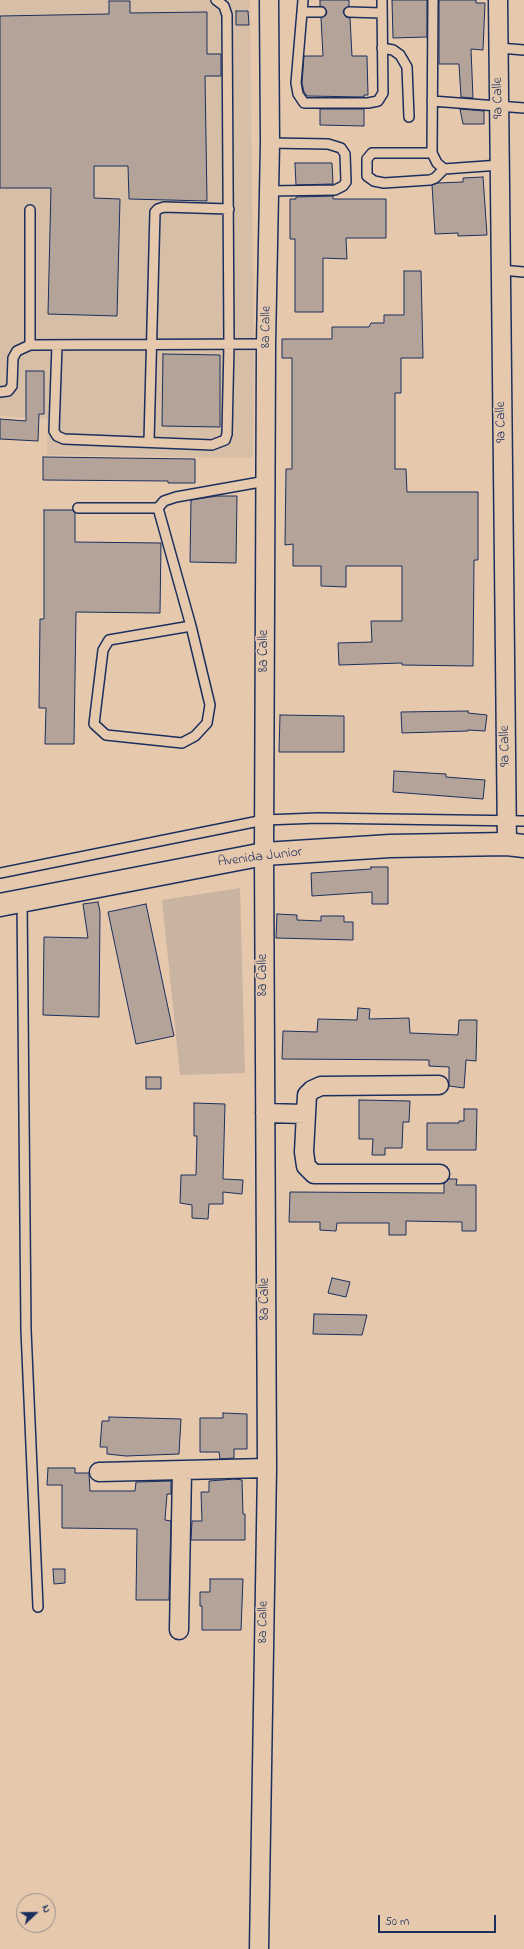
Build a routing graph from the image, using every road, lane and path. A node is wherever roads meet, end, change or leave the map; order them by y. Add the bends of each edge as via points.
1 (216, 0) edge
2 (269, 0) edge
3 (303, 0) edge
4 (382, 0) edge
5 (433, 0) edge
6 (498, 0) edge
7 (302, 12) junction
8 (320, 12) dead end
9 (349, 12) dead end
10 (382, 12) junction
11 (382, 48) junction
12 (499, 48) junction
13 (524, 50) edge
14 (432, 101) junction
15 (499, 106) junction
16 (524, 108) edge
17 (409, 117) dead end
18 (270, 143) junction
19 (432, 153) junction
20 (500, 165) junction
21 (444, 169) junction
22 (269, 191) junction
23 (229, 208) junction
24 (30, 210) dead end
25 (501, 270) junction
26 (524, 272) edge
27 (266, 344) junction
28 (30, 345) junction
29 (57, 345) junction
30 (229, 345) junction
31 (151, 346) junction
32 (0, 392) edge
33 (149, 441) junction
34 (266, 481) junction
35 (78, 508) dead end
36 (158, 508) junction
37 (191, 626) junction
38 (264, 820) junction
39 (515, 821) edge
40 (515, 845) edge
41 (264, 854) junction
42 (0, 873) edge
43 (22, 900) junction
44 (0, 904) edge
45 (439, 1085) dead end
46 (265, 1113) junction
47 (305, 1114) junction
48 (440, 1174) dead end
49 (267, 1468) junction
50 (182, 1471) junction
51 (99, 1472) dead end
52 (38, 1608) dead end
53 (179, 1630) dead end
54 (258, 1949) edge

1 - 23 lane via 224,6 227,15
2 - 18 street, 8a Calle
3 - 7 lane
4 - 10 lane
5 - 14 lane
6 - 12 street, 9a Calle
7 - 8 lane
7 - 11 lane via 296,83 298,94 304,103 378,101 383,93
9 - 10 lane
10 - 11 lane
11 - 17 lane via 393,50 407,67
12 - 13 lane
12 - 15 street, 9a Calle
14 - 15 lane
14 - 19 lane
15 - 16 lane
15 - 20 street, 9a Calle
18 - 22 street, 8a Calle
18 - 22 lane via 328,144 341,148 345,154 346,182 335,190
19 - 21 lane
19 - 21 lane via 372,153 367,159 367,176 374,181 384,182 430,180
20 - 21 lane
20 - 25 street, 9a Calle
22 - 27 street, 8a Calle
23 - 30 lane
23 - 31 lane via 164,207 158,208 155,212
24 - 28 lane
25 - 26 lane
25 - 39 street, 9a Calle
27 - 30 lane
27 - 34 street, 8a Calle
28 - 29 lane
28 - 32 lane via 17,351 13,358 12,386 8,391
29 - 31 lane
29 - 33 lane via 54,430 57,436 64,439
30 - 31 lane
30 - 33 lane via 227,434 224,440 212,445
31 - 33 lane
34 - 36 lane via 176,496 164,501
34 - 38 street, 8a Calle
35 - 36 lane
36 - 37 lane
37 - 37 lane via 210,705 207,723 195,736 182,743 106,735 94,724 103,650 109,640
38 - 39 lane via 318,818
38 - 41 street, 8a Calle
38 - 42 lane
39 - 40 street, 9a Calle
40 - 41 main road, Avenida Junior via 390,846
41 - 43 main road, Avenida Junior
41 - 46 street, 8a Calle
43 - 44 main road, Avenida Junior
43 - 52 lane via 26,1330
45 - 47 street via 321,1086 307,1095
46 - 47 street
46 - 49 street, 8a Calle
47 - 48 street via 306,1166 314,1174
49 - 50 street
49 - 54 street, 8a Calle
50 - 51 street
50 - 53 street

